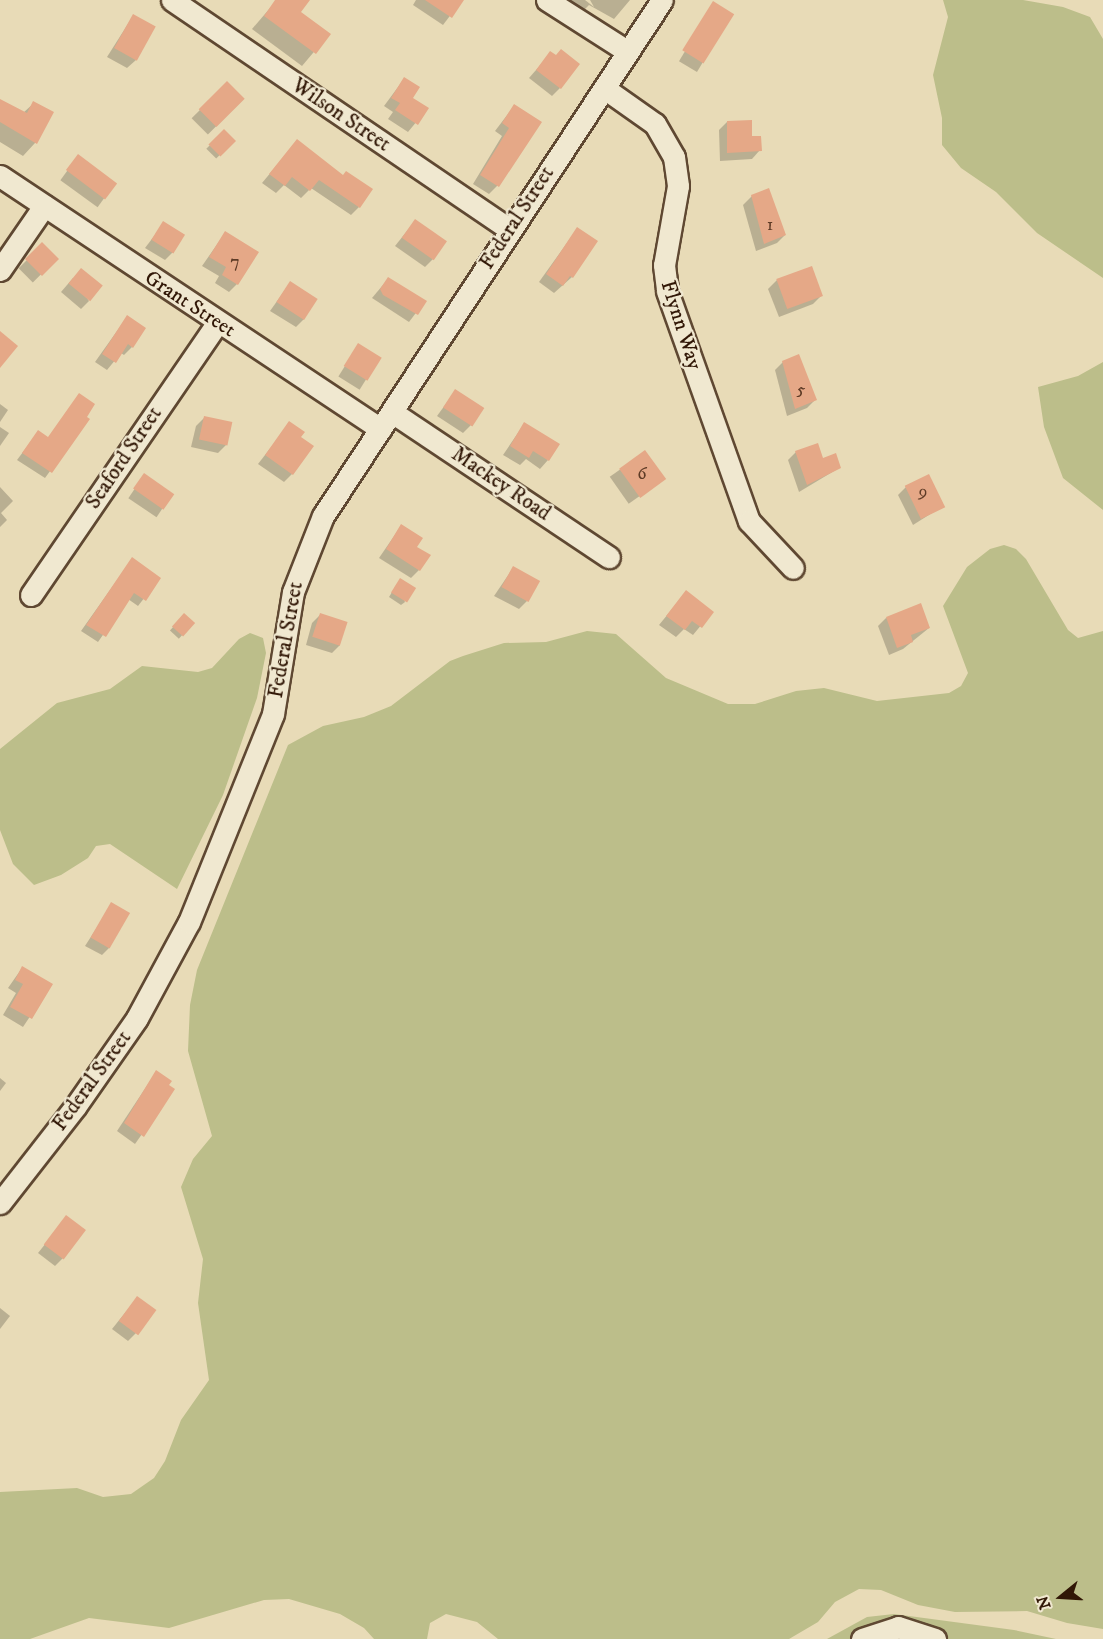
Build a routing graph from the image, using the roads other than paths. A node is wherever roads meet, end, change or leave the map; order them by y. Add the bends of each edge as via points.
1 (172, 0) edge
2 (547, 0) edge
3 (662, 0) edge
4 (627, 51) junction
5 (604, 88) junction
6 (0, 176) edge
7 (44, 206) junction
8 (509, 229) junction
9 (0, 270) edge
10 (218, 322) junction
11 (387, 421) junction
12 (609, 557) dead end
13 (793, 568) dead end
14 (31, 595) dead end
15 (0, 1203) edge
16 (862, 1639) edge
17 (935, 1639) edge

1 - 8 street, Wilson Street
2 - 4 street
3 - 4 street, Federal Street
4 - 5 street, Federal Street
5 - 8 street, Federal Street
5 - 13 street, Flynn Way via 655,124 674,157 678,186 664,258 667,291 749,521
6 - 7 street, Grant Street
7 - 9 street
7 - 10 street, Grant Street
8 - 11 street, Federal Street
10 - 11 street, Grant Street
10 - 14 street, Seaford Street
11 - 12 street, Mackey Road
11 - 15 street, Federal Street via 309,543 293,592 273,714 189,922 136,1018 75,1107
16 - 17 street via 898,1627

